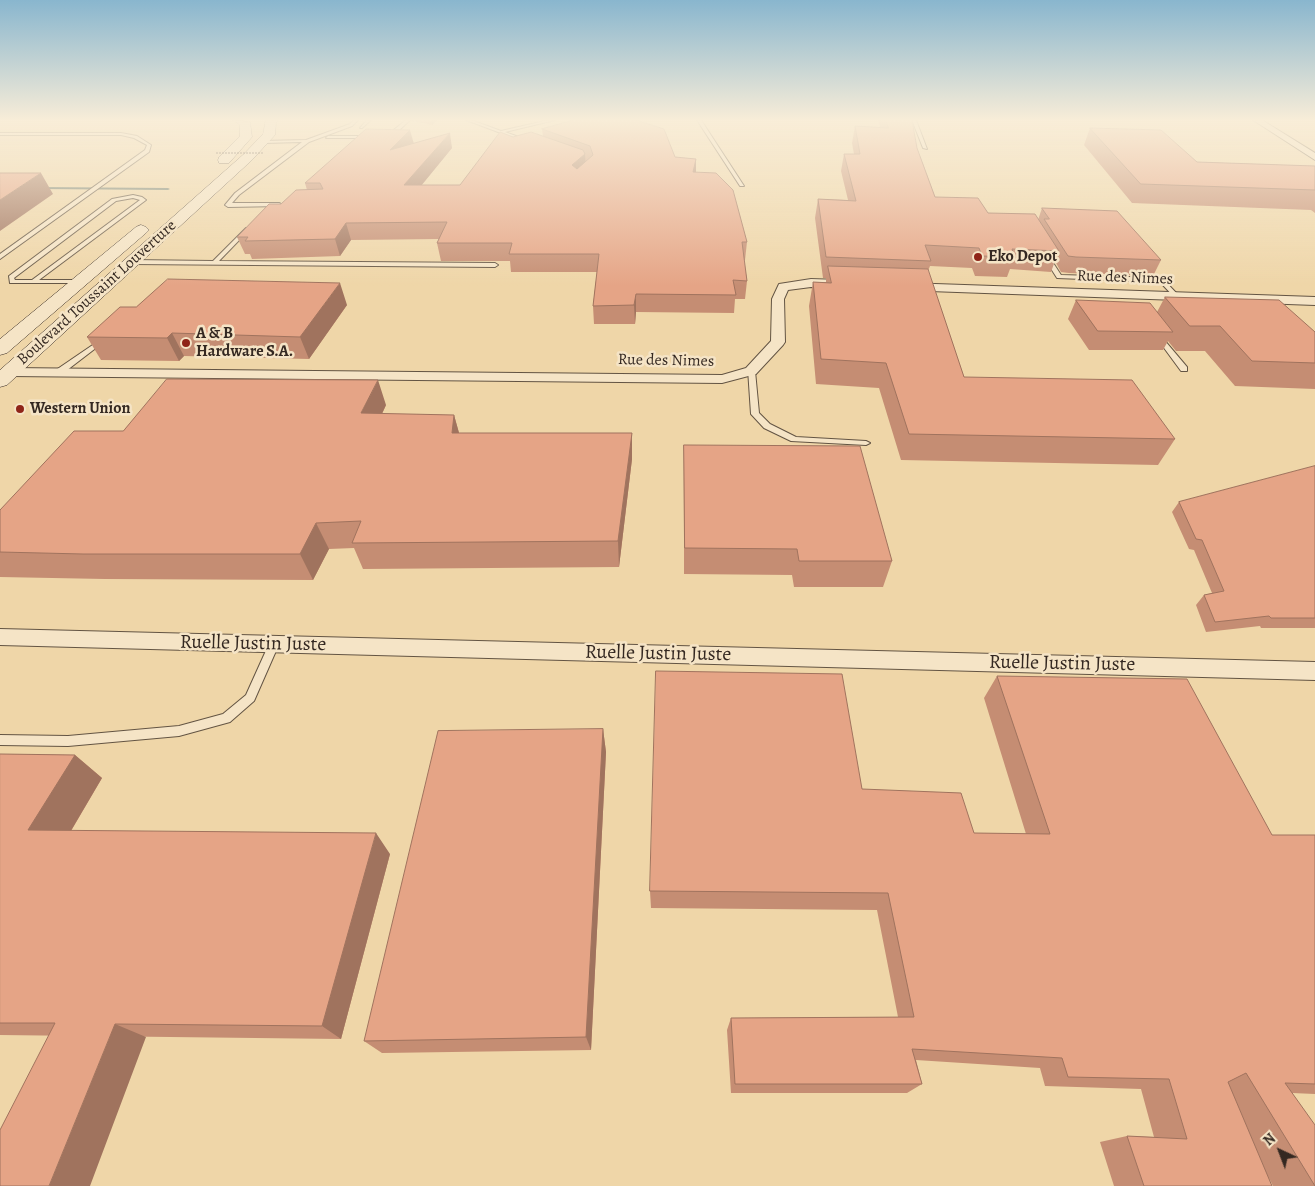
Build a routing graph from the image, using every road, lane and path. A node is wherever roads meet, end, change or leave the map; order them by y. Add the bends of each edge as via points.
1 (114, 175) edge
2 (206, 175) edge
3 (232, 175) edge
4 (262, 175) edge
5 (736, 175) edge
6 (199, 181) dead end
7 (742, 185) dead end
8 (271, 205) junction
9 (289, 205) edge
10 (264, 212) edge
11 (154, 219) dead end
12 (252, 225) edge
13 (1045, 253) edge
14 (0, 256) edge
15 (132, 262) junction
16 (214, 263) junction
17 (495, 265) dead end
18 (1059, 277) junction
19 (33, 282) junction
20 (79, 282) junction
21 (851, 284) edge
22 (891, 286) edge
23 (1069, 294) junction
24 (1178, 298) junction
25 (1315, 301) edge
26 (1155, 332) edge
27 (107, 337) edge
28 (0, 349) edge
29 (1184, 369) dead end
30 (751, 370) junction
31 (58, 372) junction
32 (5, 376) edge
33 (866, 443) dead end
34 (0, 637) edge
35 (274, 644) junction
36 (1315, 671) edge
37 (0, 740) edge

1 - 14 lane
2 - 6 main road
3 - 15 main road, Boulevard Toussaint Louverture
4 - 8 lane via 228,205
5 - 7 lane
8 - 9 lane
8 - 10 lane
11 - 20 main road, Boulevard Toussaint Louverture
12 - 16 lane
13 - 18 lane
15 - 16 lane
15 - 32 main road, Boulevard Toussaint Louverture
16 - 17 lane
18 - 23 lane
18 - 24 lane via 1162,280
19 - 19 lane via 53,268 143,200 140,197 114,200 11,277 12,282
19 - 20 lane
20 - 28 main road, Boulevard Toussaint Louverture
21 - 30 street, Rue des Nimes via 783,286 778,299 778,342
22 - 23 street, Rue des Nimes
23 - 24 street, Rue des Nimes via 1129,299
24 - 25 street, Rue des Nimes
26 - 29 lane
27 - 31 lane
30 - 31 street, Rue des Nimes via 722,379
30 - 33 lane via 755,414 767,426 794,439
31 - 32 street, Rue des Nimes
34 - 35 street, Ruelle Justin Juste
35 - 36 street, Ruelle Justin Juste
35 - 37 lane via 250,698 226,718 180,731 68,741

